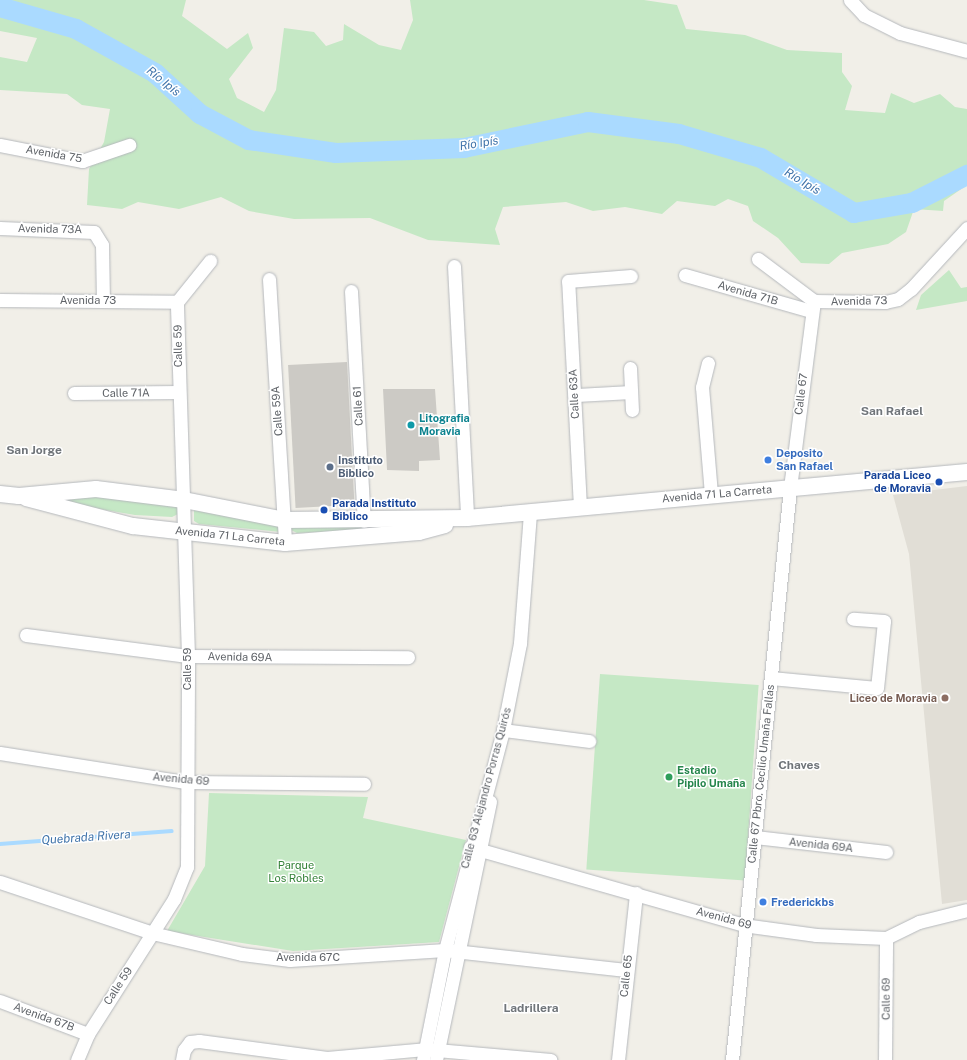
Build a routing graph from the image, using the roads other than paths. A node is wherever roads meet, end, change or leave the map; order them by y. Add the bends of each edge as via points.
1 (850, 2) edge
2 (967, 50) edge
3 (0, 145) edge
4 (129, 145) dead end
5 (0, 228) edge
6 (967, 228) edge
7 (758, 259) dead end
8 (210, 261) dead end
9 (454, 266) dead end
10 (685, 275) dead end
11 (631, 276) dead end
12 (269, 279) dead end
13 (351, 291) dead end
14 (0, 300) edge
15 (103, 300) junction
16 (177, 302) junction
17 (813, 306) junction
18 (708, 363) dead end
19 (630, 368) dead end
20 (179, 392) junction
21 (631, 392) junction
22 (74, 393) dead end
23 (574, 394) junction
24 (632, 410) dead end
25 (967, 472) edge
26 (790, 488) junction
27 (0, 494) edge
28 (711, 494) junction
29 (19, 496) junction
30 (184, 500) junction
31 (580, 507) junction
32 (530, 513) junction
33 (467, 518) junction
34 (285, 520) junction
35 (364, 521) junction
36 (184, 532) junction
37 (285, 543) junction
38 (853, 619) dead end
39 (26, 635) dead end
40 (188, 656) junction
41 (408, 657) dead end
42 (771, 678) junction
43 (502, 730) junction
44 (589, 740) dead end
45 (0, 754) edge
46 (186, 782) junction
47 (364, 784) dead end
48 (755, 838) junction
49 (476, 848) junction
50 (886, 852) dead end
51 (0, 882) edge
52 (636, 893) junction
53 (967, 910) edge
54 (743, 925) junction
55 (152, 933) junction
56 (886, 938) junction
57 (445, 950) junction
58 (458, 952) junction
59 (626, 970) junction
60 (0, 1001) edge
61 (88, 1034) junction
62 (430, 1055) edge
63 (327, 1059) edge
64 (77, 1060) edge
65 (182, 1060) edge
66 (551, 1060) edge
67 (618, 1060) edge
68 (732, 1060) edge
69 (885, 1060) edge

1 - 2 street via 864,15 900,33
3 - 4 street, Avenida 75 via 82,161
5 - 15 street, Avenida 73A via 88,229 98,236
6 - 17 street, Avenida 73 via 898,299
7 - 17 street
8 - 16 street
9 - 33 street
10 - 17 street, Avenida 71B
11 - 23 street, Calle 63A via 568,281
12 - 34 street, Calle 59A
13 - 35 street, Calle 61
14 - 15 street, Avenida 73
15 - 16 street, Avenida 73
16 - 20 street, Calle 59
17 - 26 street, Calle 67
18 - 28 street via 702,387
19 - 21 street
20 - 22 street, Calle 71A
20 - 30 street, Calle 59
21 - 23 street
21 - 24 street
23 - 31 street, Calle 63A
25 - 26 street, Avenida 71 La Carreta
26 - 28 street, Avenida 71 La Carreta
26 - 42 street, Calle 67 Pbro. Cecilio Umaña Fallas
27 - 29 street, Avenida 71 La Carreta
28 - 31 street, Avenida 71 La Carreta
29 - 30 street, Avenida 71 La Carreta via 96,489
29 - 36 street, Avenida 71 La Carreta via 80,514
30 - 34 street, Avenida 71 La Carreta
30 - 36 street, Calle 59
31 - 32 street, Avenida 71 La Carreta
32 - 33 street, Avenida 71 La Carreta
32 - 43 street, Calle 63 Alejandro Porras Quirós via 520,643
33 - 35 street, Avenida 71 La Carreta
33 - 37 street, Avenida 71 La Carreta via 419,532
34 - 35 street, Avenida 71 La Carreta
34 - 37 street, Calle 59A
36 - 37 street, Avenida 71 La Carreta
36 - 40 street, Calle 59
38 - 42 street via 884,621 877,688
39 - 40 street, Avenida 69A
40 - 41 street, Avenida 69A
40 - 46 street, Calle 59
42 - 48 street, Calle 67 Pbro. Cecilio Umaña Fallas
43 - 44 street
43 - 49 street, Calle 63 Alejandro Porras Quirós
45 - 46 street, Avenida 69
46 - 47 street, Avenida 69
46 - 55 street, Calle 59 via 187,867 174,899
48 - 50 street, Avenida 69A
48 - 54 street, Calle 67 Pbro. Cecilio Umaña Fallas
49 - 52 street, Avenida 69
49 - 57 street, Calle 63 Alejandro Porras Quirós
49 - 58 street, Calle 63 Alejandro Porras Quirós
51 - 55 street, Avenida 67C
52 - 54 street, Avenida 69
52 - 59 street, Calle 65
53 - 56 street, Avenida 69 via 919,922
54 - 56 street, Avenida 69 via 816,935
54 - 68 street, Calle 67 Pbro. Cecilio Umaña Fallas
55 - 57 street, Avenida 67C via 242,954 290,960
55 - 61 street, Calle 59
56 - 69 street, Calle 69
57 - 58 street, Avenida 67C
57 - 62 street, Calle 63 Alejandro Porras Quirós
58 - 59 street, Avenida 67C
58 - 62 street, Calle 63 Alejandro Porras Quirós
59 - 67 street, Calle 65
60 - 61 street, Avenida 67B
61 - 64 street, Calle 59
62 - 63 street
62 - 66 street
63 - 65 street via 199,1041 190,1042 184,1050

